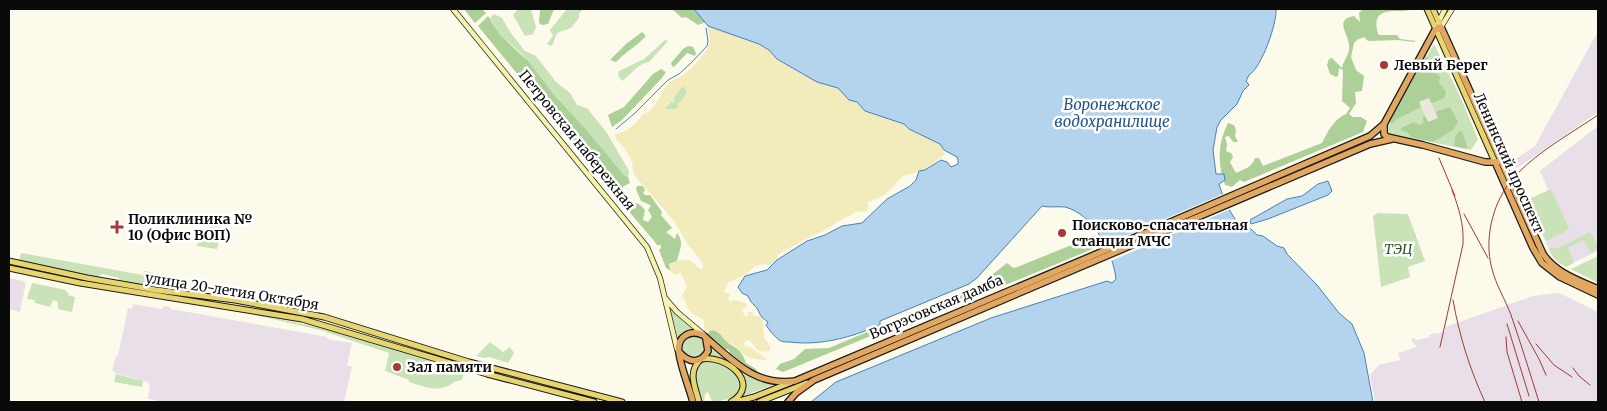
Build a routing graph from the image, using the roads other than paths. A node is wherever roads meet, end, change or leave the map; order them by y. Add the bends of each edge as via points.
1 (453, 9) edge
2 (1426, 9) edge
3 (1433, 9) edge
4 (1445, 9) edge
5 (1452, 9) edge
6 (1438, 26) junction
7 (1427, 47) junction
8 (1384, 124) junction
9 (1392, 139) junction
10 (1502, 161) junction
11 (1495, 162) junction
12 (1247, 193) junction
13 (9, 261) edge
14 (1088, 261) junction
15 (9, 268) edge
16 (1551, 268) junction
17 (1598, 289) edge
18 (1598, 295) edge
19 (664, 297) junction
20 (703, 335) junction
21 (678, 351) junction
22 (702, 359) junction
23 (814, 380) junction
24 (795, 381) junction
25 (594, 402) edge
26 (622, 402) edge
27 (693, 402) edge
28 (699, 402) edge
29 (733, 402) edge
30 (759, 402) edge
31 (788, 402) edge

1 - 19 main road, Петровская набережная via 647,247 657,268
2 - 6 main road, Ленинский проспект
2 - 7 main road via 1430,30
3 - 6 main road, Ленинский проспект
4 - 6 main road
5 - 6 main road
6 - 7 highway
6 - 10 highway, Ленинский проспект
6 - 11 main road, Ленинский проспект
7 - 8 highway
8 - 9 highway via 1384,134
8 - 12 highway via 1370,136
9 - 11 highway
9 - 12 highway via 1370,144
10 - 11 highway
10 - 16 highway, Ленинский проспект via 1540,250
11 - 16 highway, Ленинский проспект via 1533,248 1542,263
12 - 14 highway
13 - 26 main road, улица 20-летия Октября via 88,278 317,316
14 - 23 highway, Вогрэсовская дамба
14 - 24 highway, Вогрэсовская дамба
15 - 25 main road, улица 20-летия Октября via 80,283 302,319
16 - 17 highway
16 - 18 highway via 1560,277
19 - 20 main road, Петровская набережная
19 - 21 main road, Петровская набережная
20 - 21 highway via 685,334
20 - 22 highway via 708,346
20 - 24 highway via 753,375 777,382
21 - 22 highway via 688,360
21 - 27 highway, Петровская набережная
22 - 28 main road via 692,376
22 - 29 main road via 717,359 739,374 741,393
23 - 30 main road
23 - 31 highway, Вогрэсовская дамба
24 - 29 main road

